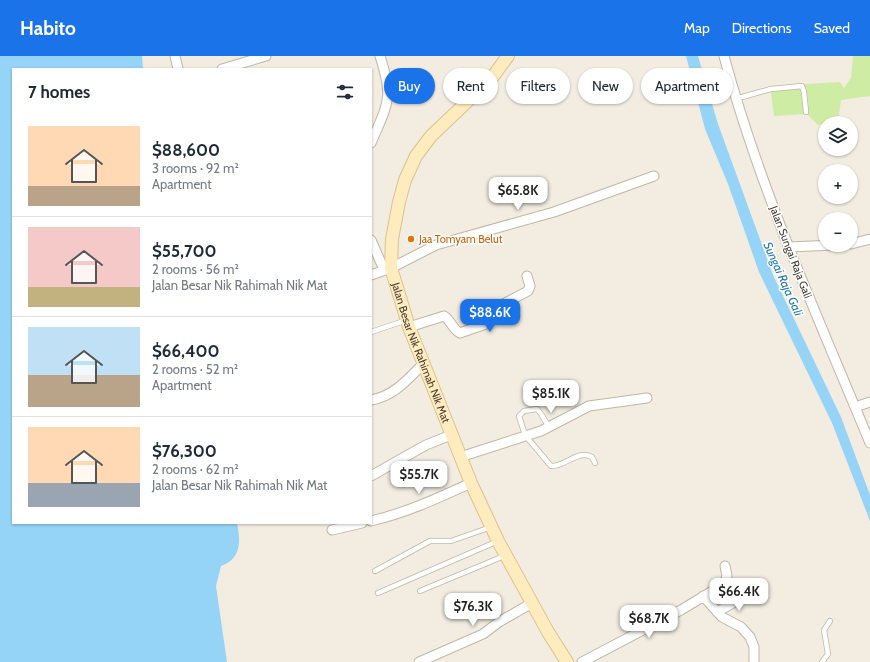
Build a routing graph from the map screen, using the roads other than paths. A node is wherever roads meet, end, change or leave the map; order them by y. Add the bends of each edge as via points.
1 (174, 56) edge
2 (266, 56) edge
3 (380, 56) edge
4 (508, 56) edge
5 (724, 56) edge
6 (178, 68) edge
7 (225, 68) edge
8 (735, 99) junction
9 (806, 112) dead end
10 (375, 124) edge
11 (372, 138) edge
12 (654, 176) dead end
13 (870, 239) edge
14 (372, 242) edge
15 (858, 242) edge
16 (818, 246) edge
17 (788, 247) junction
18 (388, 269) junction
19 (372, 275) edge
20 (527, 276) dead end
21 (408, 323) junction
22 (372, 332) edge
23 (423, 364) junction
24 (647, 398) dead end
25 (372, 400) edge
26 (870, 402) edge
27 (855, 406) junction
28 (549, 428) junction
29 (451, 435) junction
30 (525, 435) junction
31 (870, 443) edge
32 (460, 457) junction
33 (595, 463) dead end
34 (372, 475) edge
35 (471, 483) junction
36 (372, 521) edge
37 (358, 524) edge
38 (491, 527) junction
39 (332, 530) dead end
40 (498, 541) junction
41 (506, 555) junction
42 (725, 566) dead end
43 (374, 572) dead end
44 (420, 591) dead end
45 (378, 593) dead end
46 (750, 593) dead end
47 (703, 596) junction
48 (532, 603) junction
49 (717, 612) junction
50 (830, 621) dead end
51 (419, 662) edge
52 (567, 662) edge
53 (582, 662) edge
54 (754, 662) edge
55 (822, 662) edge

1 - 6 street
2 - 7 street
3 - 10 street via 388,80 389,93 387,106
4 - 18 street, Jalan Besar Nik Rahimah Nik Mat via 491,79 431,136 416,156 399,202
5 - 8 street, Jalan Sungai Raja Gali
8 - 9 lane via 771,89 802,86
8 - 17 street, Jalan Sungai Raja Gali
10 - 11 street
12 - 18 street via 554,212 436,245
13 - 15 street
14 - 18 street via 381,263
16 - 17 street
17 - 27 street, Jalan Sungai Raja Gali
18 - 19 street
18 - 21 street, Jalan Besar Nik Rahimah Nik Mat
20 - 21 street via 530,286 528,291 490,310 487,322 483,325 460,333 444,316
21 - 22 lane
21 - 23 street, Jalan Besar Nik Rahimah Nik Mat
23 - 25 street via 399,389 387,396
23 - 29 street, Jalan Besar Nik Rahimah Nik Mat
24 - 28 street via 589,406
26 - 27 street
27 - 31 street, Jalan Sungai Raja Gali
28 - 30 street
28 - 30 lane via 537,409 524,412 519,419
29 - 32 street, Jalan Besar Nik Rahimah Nik Mat
29 - 34 street via 426,445
30 - 32 street
30 - 33 lane via 551,466 560,465 582,455 592,457
32 - 35 street, Jalan Besar Nik Rahimah Nik Mat
35 - 36 street via 422,505
35 - 38 street, Jalan Besar Nik Rahimah Nik Mat
37 - 39 street
38 - 40 street, Jalan Besar Nik Rahimah Nik Mat
38 - 43 lane via 451,541 430,541
40 - 41 street, Jalan Besar Nik Rahimah Nik Mat
40 - 45 lane
41 - 44 lane
41 - 48 street, Jalan Besar Nik Rahimah Nik Mat
42 - 47 street via 727,576 724,584
46 - 49 street
47 - 49 street
47 - 53 street via 678,612
48 - 51 street via 483,634
48 - 52 street, Jalan Besar Nik Rahimah Nik Mat
49 - 54 street via 741,627 750,637 754,647
50 - 55 lane via 824,630 828,654

